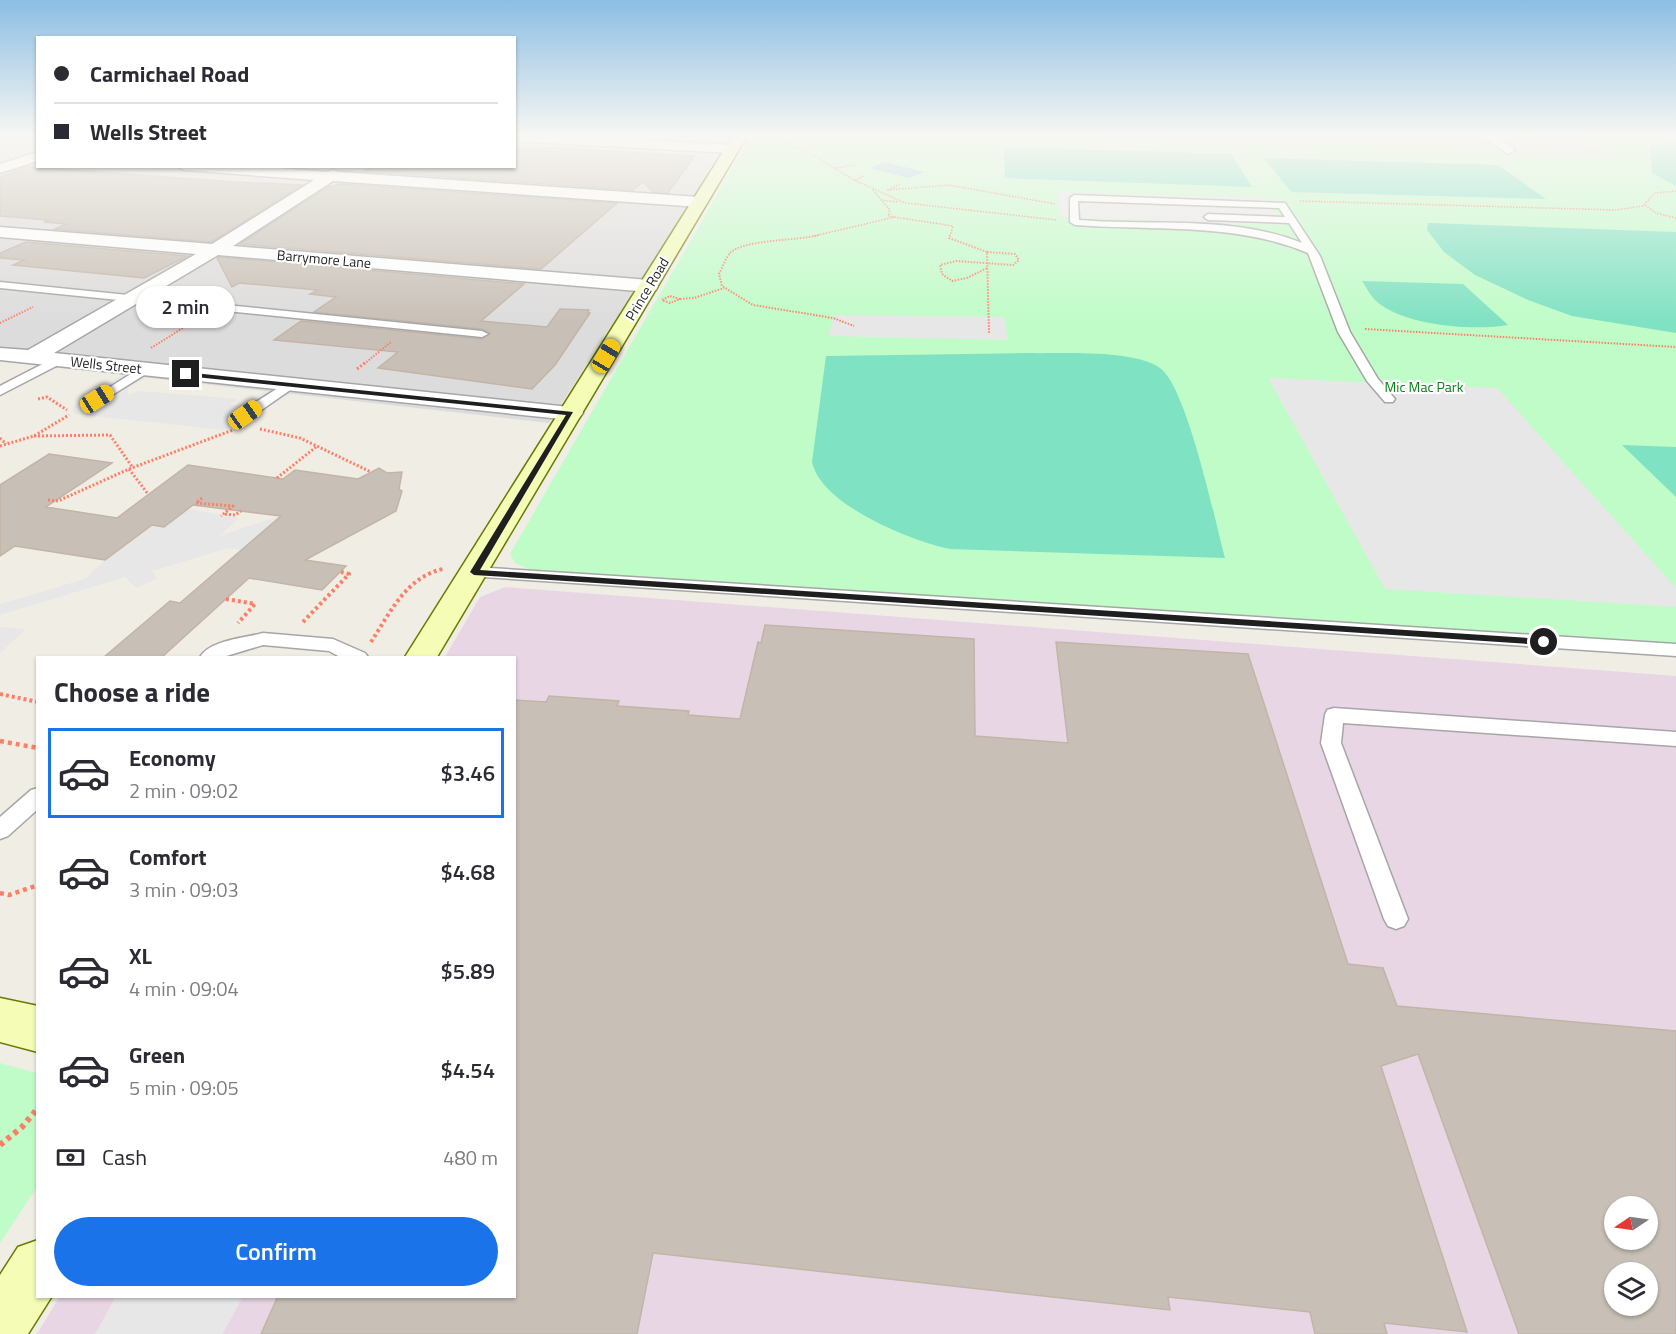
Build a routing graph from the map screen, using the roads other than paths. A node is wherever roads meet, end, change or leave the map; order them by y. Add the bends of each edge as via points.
1 (295, 198) edge
2 (643, 198) edge
3 (701, 198) edge
4 (1074, 198) edge
5 (1081, 198) edge
6 (699, 202) junction
7 (1074, 208) junction
8 (1086, 212) dead end
9 (1189, 216) dead end
10 (1293, 220) junction
11 (0, 232) edge
12 (215, 250) junction
13 (1312, 251) junction
14 (0, 285) edge
15 (649, 286) junction
16 (132, 298) junction
17 (482, 334) dead end
18 (0, 354) edge
19 (32, 357) junction
20 (58, 360) junction
21 (145, 360) junction
22 (288, 385) junction
23 (0, 391) edge
24 (97, 399) dead end
25 (1389, 399) dead end
26 (571, 413) junction
27 (243, 421) road end
28 (459, 571) junction
29 (1676, 651) edge
30 (357, 654) edge
31 (211, 656) edge
32 (421, 656) edge
33 (1676, 739) edge
34 (36, 798) edge
35 (0, 830) edge
36 (1396, 919) dead end
37 (0, 1020) edge
38 (36, 1029) edge
39 (36, 1270) edge
40 (0, 1326) edge

1 - 12 street
2 - 6 street
3 - 6 street, Prince Road
4 - 7 lane
5 - 10 lane via 1282,206
6 - 15 street, Prince Road
7 - 8 lane
7 - 13 lane via 1075,222 1248,232
9 - 10 lane
10 - 13 lane
11 - 12 street, Barrymore Lane
12 - 15 street, Barrymore Lane
12 - 16 street
13 - 25 lane via 1342,328 1373,381
14 - 16 lane
15 - 26 street, Prince Road
16 - 17 lane
16 - 19 street
18 - 19 street, Wells Street
19 - 20 street, Wells Street
20 - 21 street, Wells Street
20 - 23 lane
21 - 22 street, Wells Street
21 - 24 lane
22 - 26 street, Wells Street
22 - 27 lane
26 - 28 street, Prince Road
28 - 29 lane
28 - 32 street, Prince Road
30 - 31 lane via 333,645 263,639
33 - 36 lane via 1334,715 1331,743
34 - 35 lane
37 - 38 street
39 - 40 street

